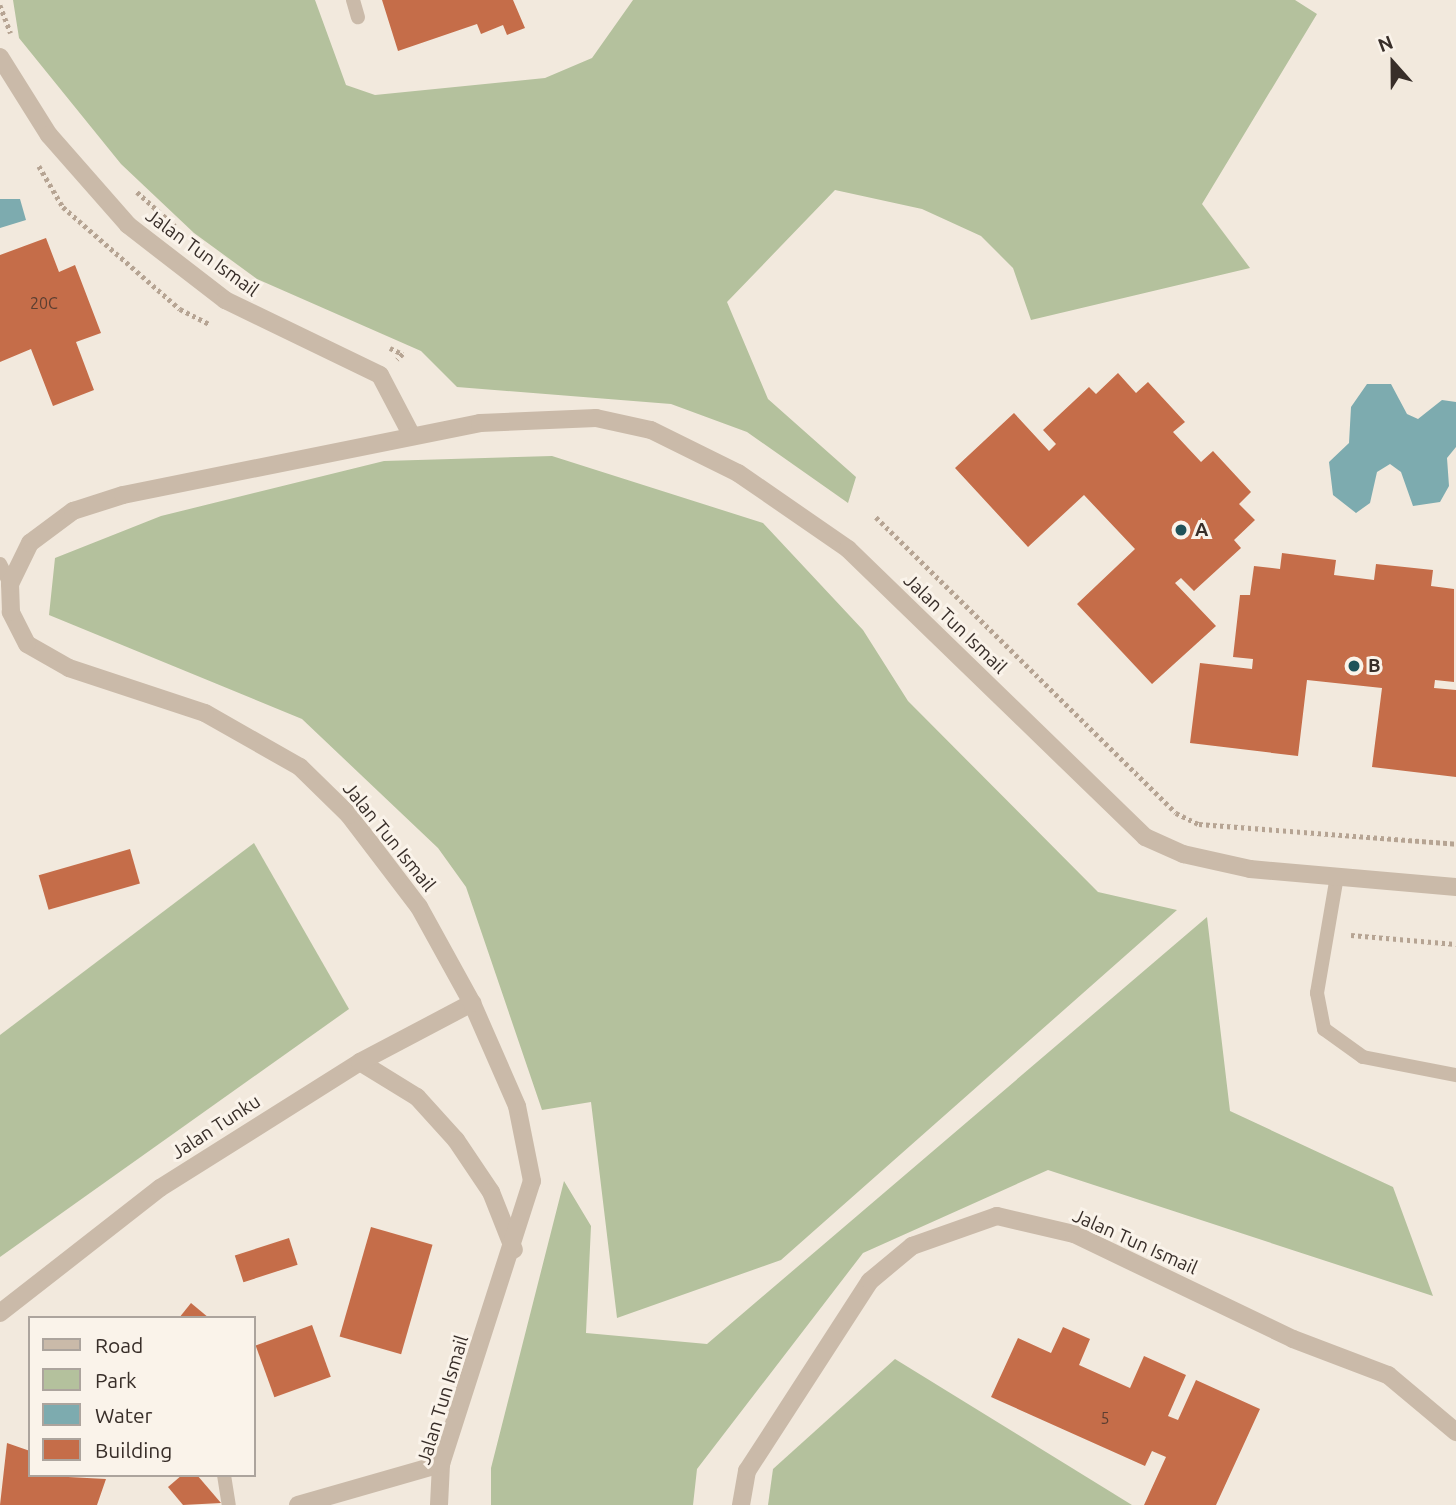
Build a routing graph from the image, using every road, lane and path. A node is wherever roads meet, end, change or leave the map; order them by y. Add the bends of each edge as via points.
1 (353, 0) edge
2 (0, 5) edge
3 (358, 17) dead end
4 (14, 42) dead end
5 (0, 57) edge
6 (127, 184) dead end
7 (179, 229) dead end
8 (379, 343) dead end
9 (380, 376) junction
10 (411, 436) junction
11 (876, 517) dead end
12 (0, 564) edge
13 (10, 584) junction
14 (1456, 844) edge
15 (1337, 876) junction
16 (1456, 887) edge
17 (1329, 933) junction
18 (1456, 944) edge
19 (472, 1003) junction
20 (360, 1062) junction
21 (1456, 1075) edge
22 (514, 1250) junction
23 (0, 1313) edge
24 (1456, 1432) edge
25 (441, 1464) junction
26 (224, 1477) edge
27 (229, 1505) edge
28 (298, 1505) edge
29 (439, 1505) edge
30 (741, 1505) edge

1 - 3 lane
2 - 4 path
5 - 9 street, Jalan Tun Ismail via 49,135 128,225 225,300
6 - 7 path
8 - 9 path via 403,354
9 - 10 street, Jalan Tun Ismail via 400,403
10 - 13 street, Jalan Tun Ismail via 96,502 30,543
10 - 15 street, Jalan Tun Ismail via 480,423 596,418 671,437 738,473 848,549 1145,836 1209,861
11 - 14 path via 1176,813 1199,824
12 - 13 lane
13 - 19 street, Jalan Tun Ismail via 10,612 27,644 69,668 205,713 300,767 349,815 419,907
15 - 16 street, Jalan Tun Ismail
15 - 17 lane
17 - 18 path
17 - 21 lane via 1317,1011 1334,1042 1363,1057
19 - 20 street, Jalan Tunku
19 - 22 street, Jalan Tun Ismail via 528,1144 533,1181
20 - 22 street via 417,1097 456,1140 491,1192
20 - 23 street, Jalan Tunku via 160,1188
22 - 25 street, Jalan Tun Ismail
24 - 30 street, Jalan Tun Ismail via 1388,1375 1293,1339 1074,1234 997,1216 912,1246 870,1281 747,1471
25 - 28 street
25 - 29 street, Jalan Tun Ismail
26 - 27 lane

